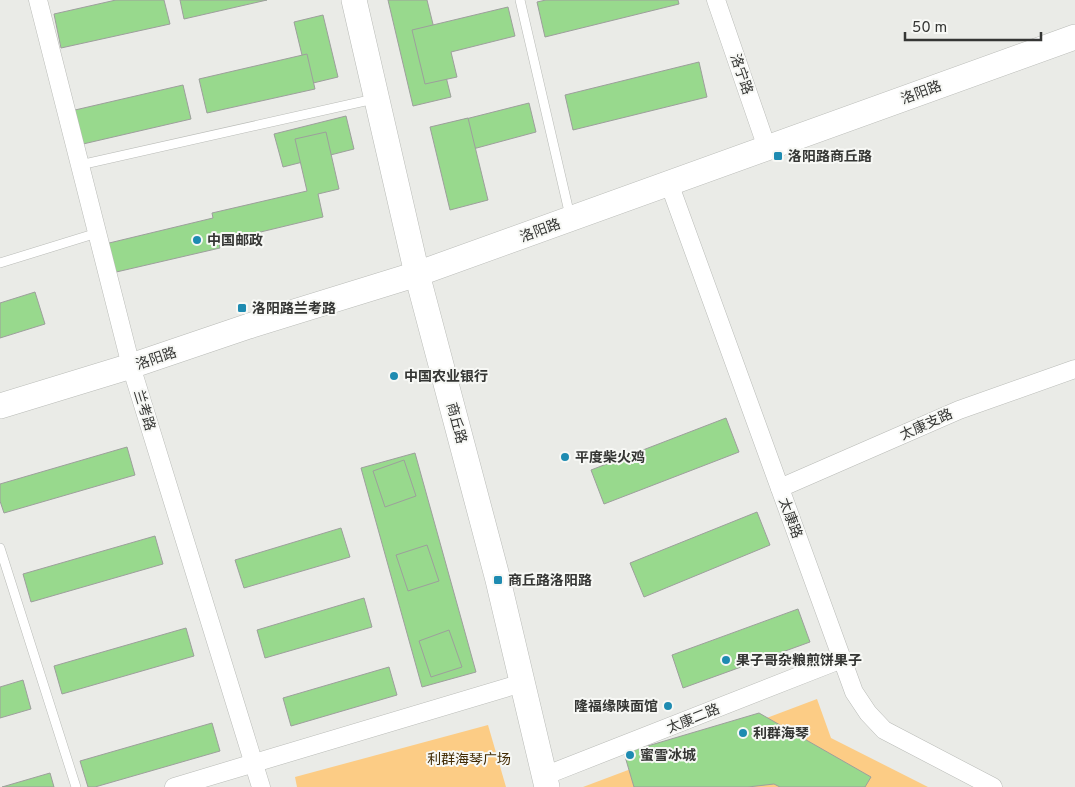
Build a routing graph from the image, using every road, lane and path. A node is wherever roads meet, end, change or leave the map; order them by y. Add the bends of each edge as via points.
1 (38, 0) edge
2 (354, 0) edge
3 (520, 0) edge
4 (716, 0) edge
5 (1075, 37) edge
6 (377, 98) junction
7 (768, 148) junction
8 (80, 165) junction
9 (669, 183) junction
10 (571, 219) junction
11 (97, 233) junction
12 (0, 263) edge
13 (417, 274) junction
14 (131, 366) junction
15 (1075, 369) edge
16 (0, 406) edge
17 (780, 488) junction
18 (0, 548) edge
19 (842, 659) junction
20 (522, 683) junction
21 (255, 763) junction
22 (545, 782) edge
23 (76, 787) edge
24 (174, 787) edge
25 (261, 787) edge
26 (993, 787) edge

1 - 8 street, 兰考路
2 - 6 street, 商丘路
3 - 10 lane
4 - 7 street, 洛宁路
5 - 7 street, 洛阳路
6 - 8 lane
6 - 13 street, 商丘路
7 - 9 street, 洛阳路
8 - 11 street, 兰考路
9 - 10 street, 洛阳路
9 - 17 street, 太康路
10 - 13 street, 洛阳路
11 - 12 lane
11 - 14 street, 兰考路
13 - 14 street, 洛阳路
13 - 20 street, 商丘路
14 - 16 street, 洛阳路
14 - 21 street, 兰考路
15 - 17 street, 太康支路 via 959,410
17 - 19 street, 太康路
18 - 23 lane
19 - 22 street, 太康二路
19 - 26 street, 太康路 via 854,692 884,730
20 - 21 street
20 - 22 street, 商丘路
21 - 24 street
21 - 25 street, 兰考路

